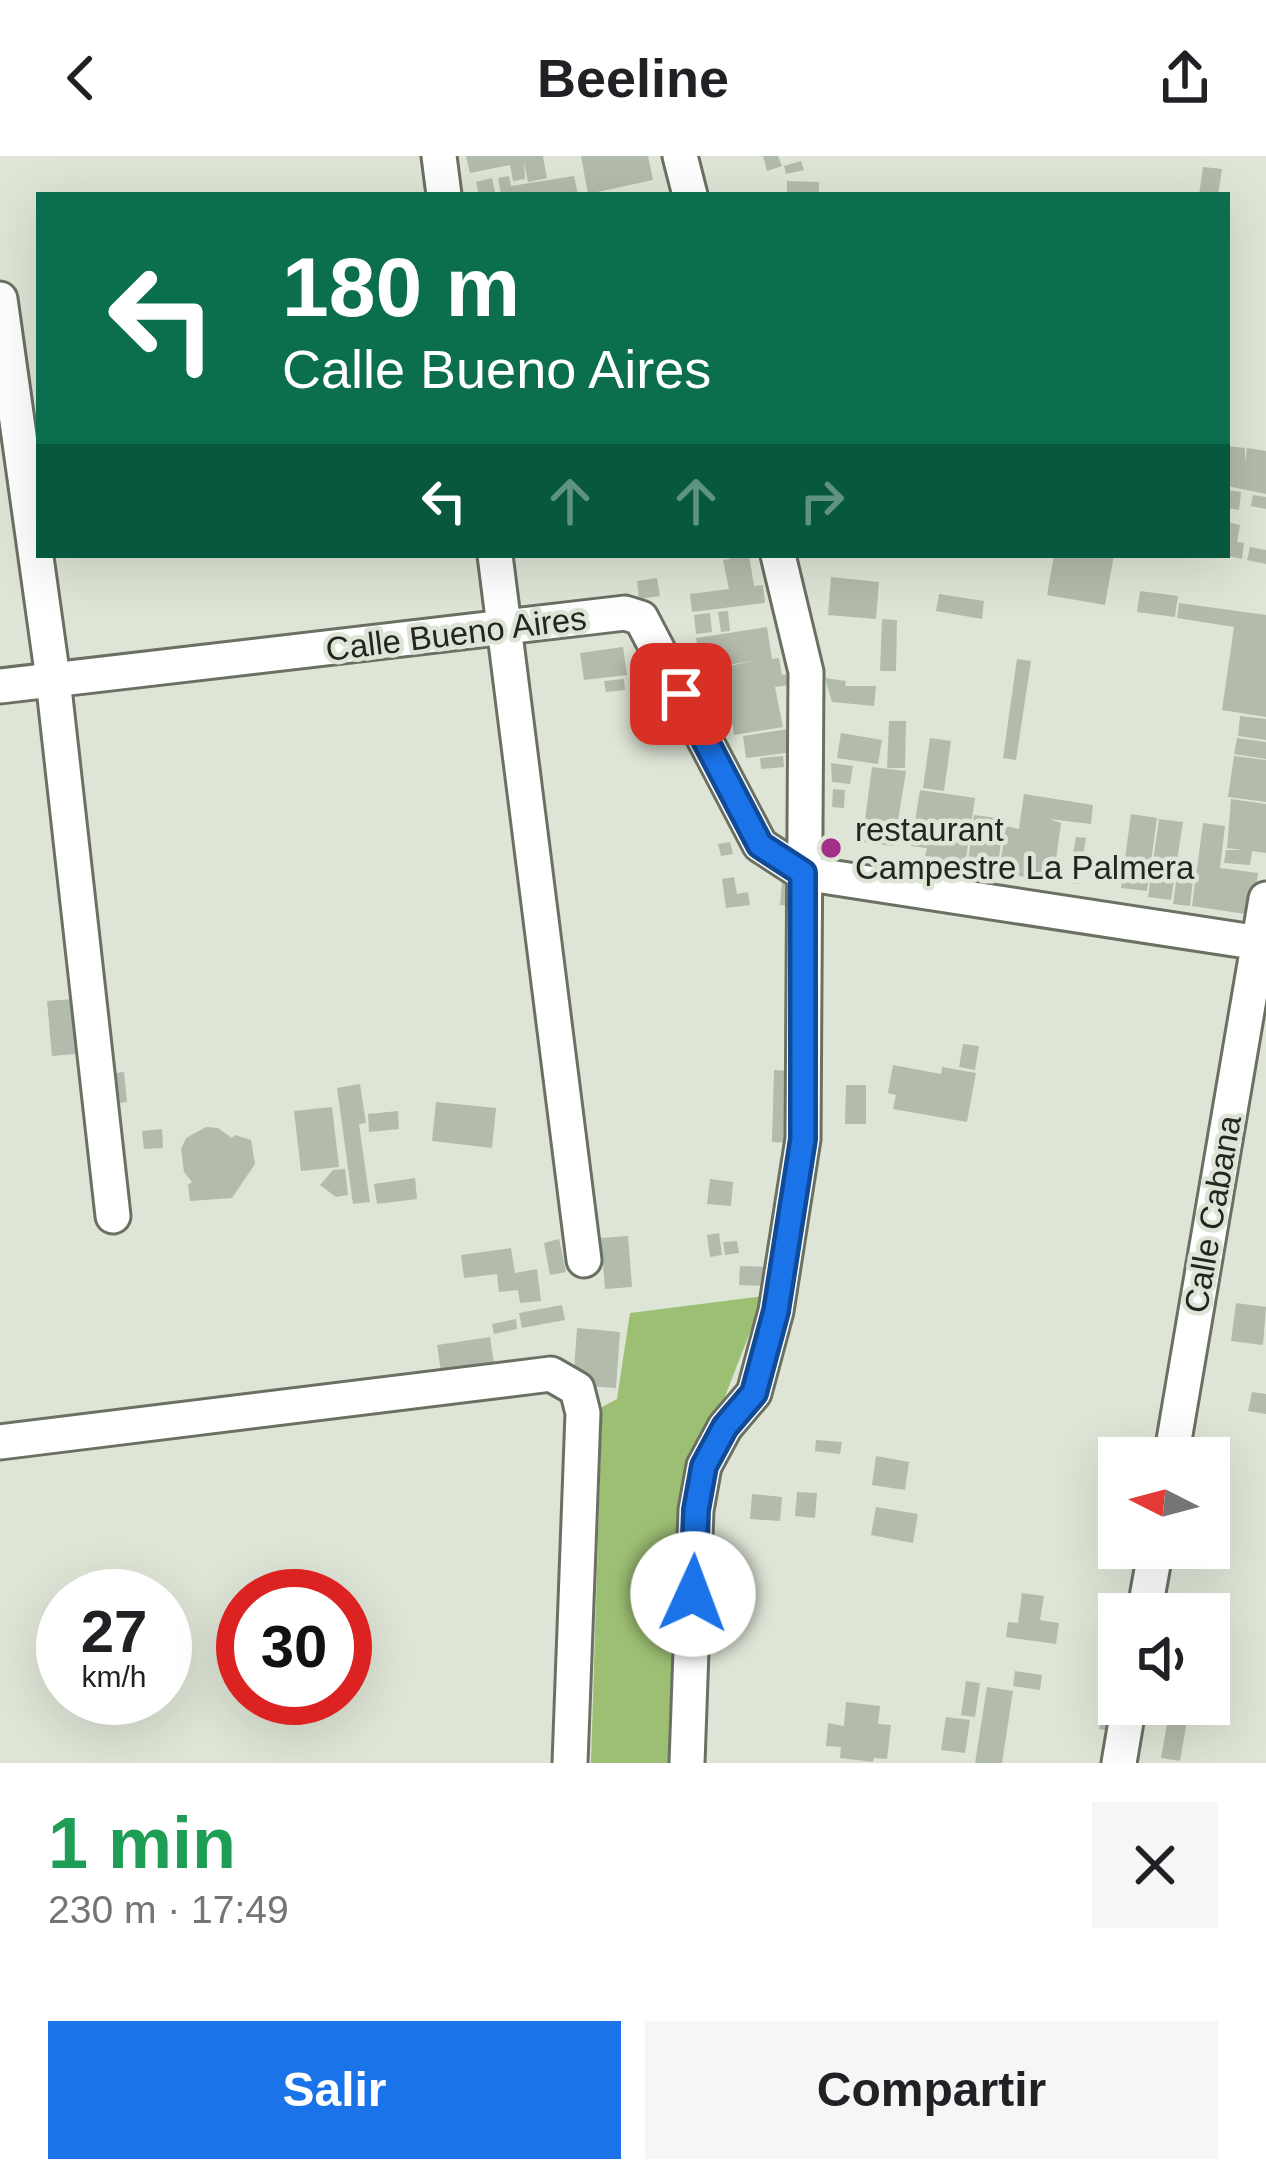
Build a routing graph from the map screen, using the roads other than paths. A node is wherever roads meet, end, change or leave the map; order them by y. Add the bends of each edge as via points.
1 (439, 156) edge
2 (680, 156) edge
3 (445, 192) edge
4 (689, 192) edge
5 (0, 299) edge
6 (36, 557) edge
7 (36, 558) edge
8 (495, 558) edge
9 (779, 558) edge
10 (505, 629) junction
11 (53, 679) junction
12 (0, 686) edge
13 (803, 873) junction
14 (1266, 899) edge
15 (1262, 943) edge
16 (112, 1216) dead end
17 (584, 1260) dead end
18 (1175, 1437) edge
19 (0, 1442) edge
20 (1125, 1725) edge
21 (570, 1763) edge
22 (687, 1763) edge
23 (1119, 1763) edge

1 - 3 street
2 - 4 street
5 - 6 street
7 - 11 street
8 - 10 street
9 - 13 street via 806,672
10 - 11 street, Calle Bueno Aires
10 - 13 street, Calle Bueno Aires via 625,613 641,618 760,845
10 - 17 street
11 - 12 street, Calle Bueno Aires
11 - 16 street
13 - 15 street, Calle Bueno Aires
13 - 22 street via 803,1139 776,1311 754,1393 704,1466
14 - 15 street, Calle Cabana
15 - 18 street, Calle Cabana
19 - 21 street via 550,1374 577,1389 583,1413
20 - 23 street

